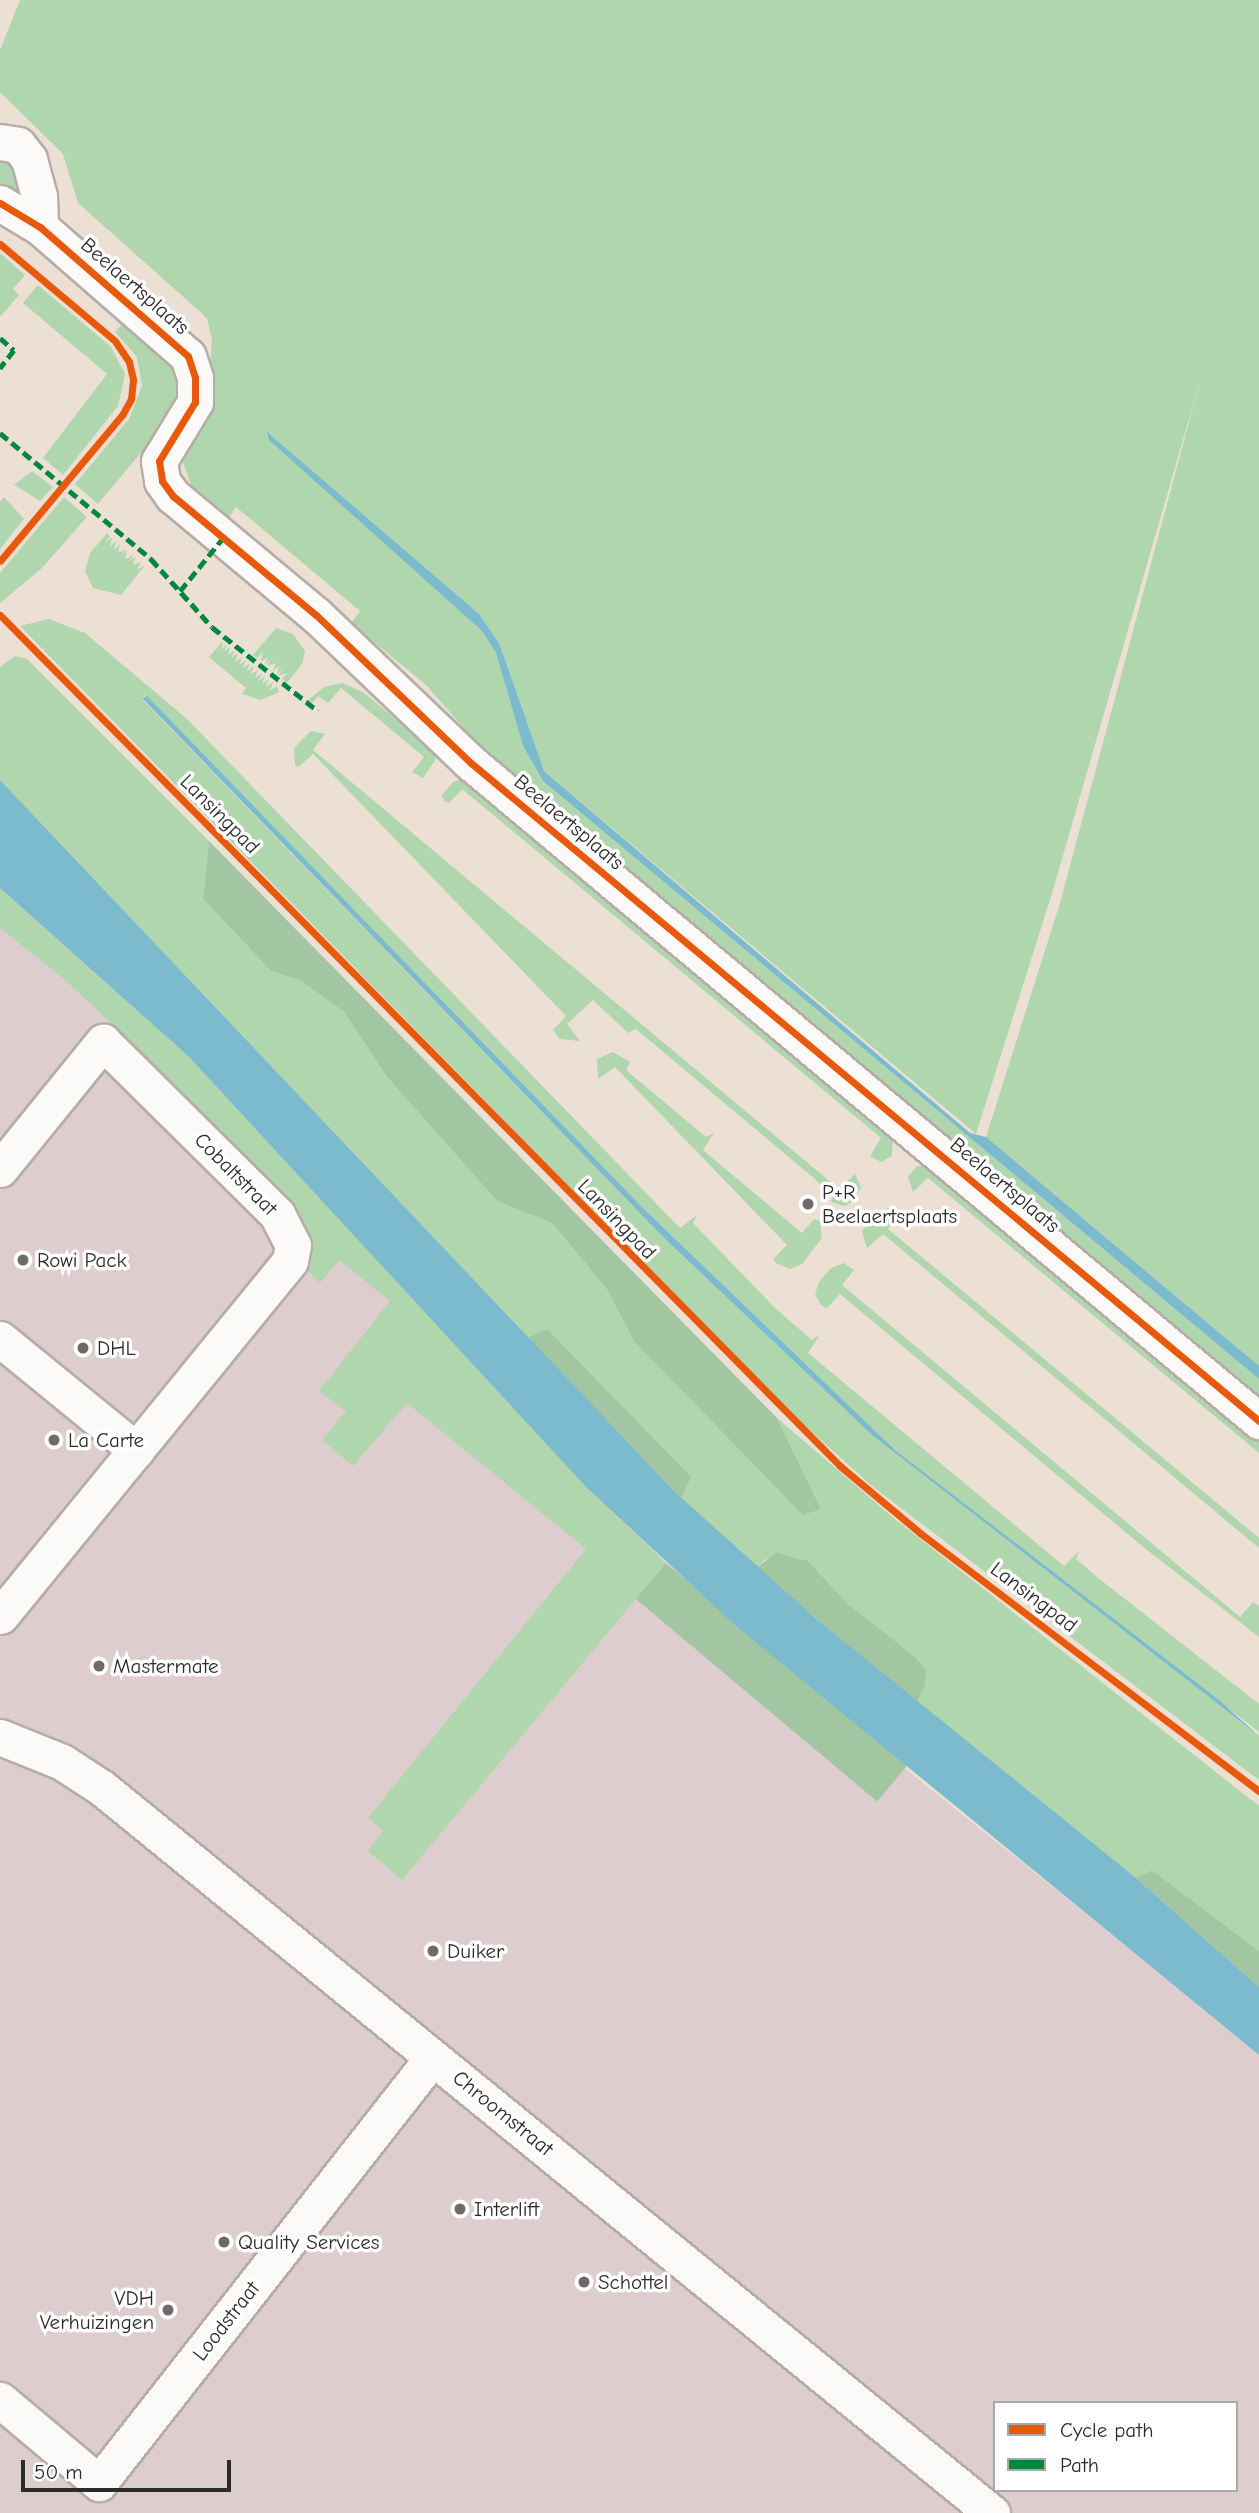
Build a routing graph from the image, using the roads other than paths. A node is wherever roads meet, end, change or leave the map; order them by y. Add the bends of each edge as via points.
1 (0, 142) edge
2 (0, 203) edge
3 (40, 227) junction
4 (0, 1169) edge
5 (0, 1339) edge
6 (1259, 1421) edge
7 (136, 1450) junction
8 (0, 1616) edge
9 (0, 1737) edge
10 (433, 2057) junction
11 (0, 2400) edge
12 (992, 2513) edge

1 - 3 street via 18,145 29,159 40,196
2 - 3 street, Beelaertsplaats
3 - 6 street, Beelaertsplaats via 190,362 196,386 193,407 159,461 162,481 173,495 316,615 471,763
4 - 7 street, Cobaltstraat via 103,1041 289,1230 290,1261
5 - 7 street
7 - 8 street, Cobaltstraat
9 - 10 street, Chroomstraat via 62,1762 102,1788
10 - 11 street, Loodstraat via 99,2483
10 - 12 street, Chroomstraat

